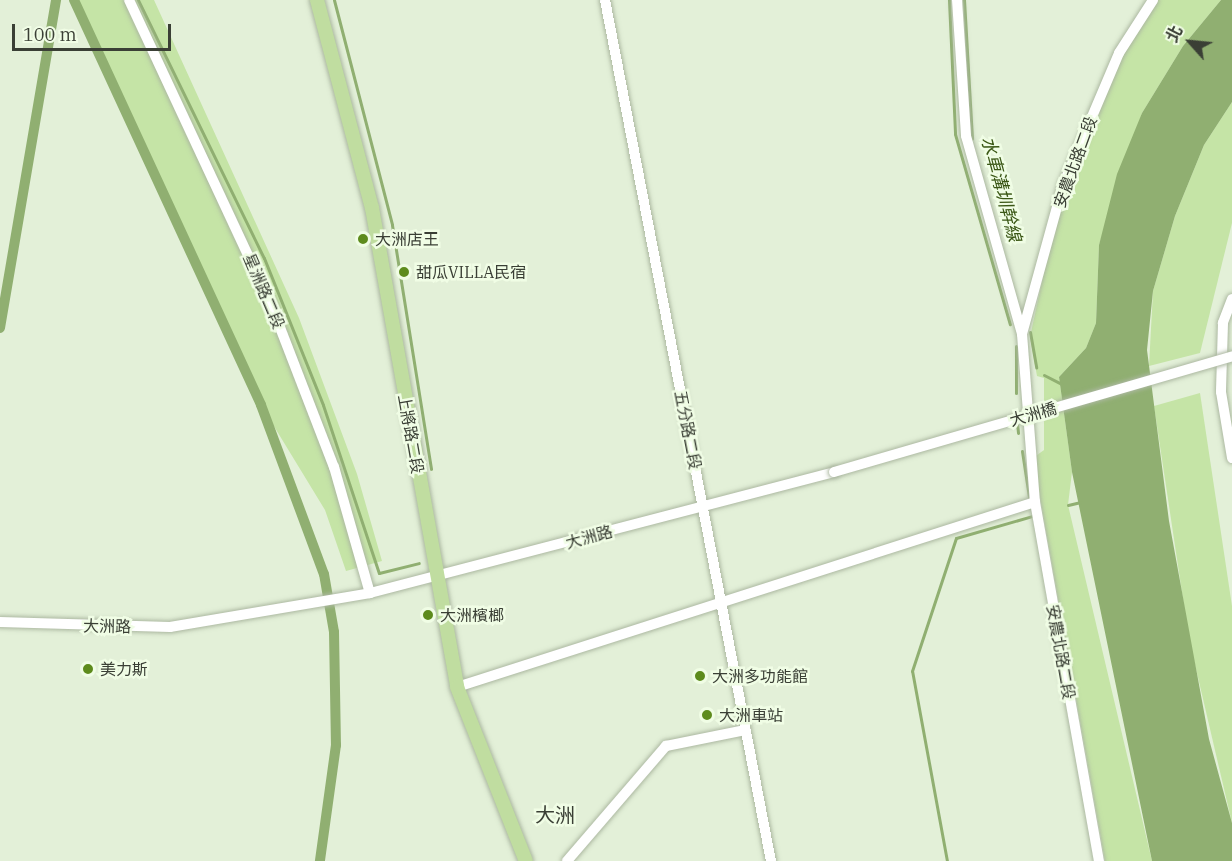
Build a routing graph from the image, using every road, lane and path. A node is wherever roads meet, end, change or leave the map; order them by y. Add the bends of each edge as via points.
1 (129, 0) edge
2 (317, 0) edge
3 (605, 0) edge
4 (957, 0) edge
5 (1153, 0) edge
6 (1232, 299) edge
7 (1022, 334) junction
8 (1232, 356) edge
9 (1232, 458) edge
10 (834, 472) joint
11 (1035, 502) junction
12 (703, 507) junction
13 (435, 579) junction
14 (370, 593) junction
15 (721, 607) junction
16 (0, 622) edge
17 (458, 687) junction
18 (745, 730) junction
19 (526, 861) edge
20 (567, 861) edge
21 (771, 861) edge
22 (1099, 861) edge

1 - 14 street, 星洲路二段 via 271,304 334,467
2 - 13 main road, 上將路二段 via 372,208
3 - 12 street, 五分路二段
4 - 7 street via 966,136
5 - 7 street, 安農北路二段 via 1119,53 1063,185
6 - 9 street via 1223,323 1221,392
7 - 11 street, 安農北路二段 via 1027,443
8 - 10 street, 大洲橋, bridge
10 - 12 street, 大洲路
11 - 15 street
11 - 22 street, 安農北路二段
12 - 13 street, 大洲路
12 - 15 street, 五分路二段
13 - 14 street, 大洲路
13 - 17 main road, 上將路二段
14 - 16 street, 大洲路 via 170,627
15 - 17 street
15 - 18 street, 五分路二段
17 - 19 main road, 上將路二段
18 - 20 street via 666,746
18 - 21 street, 五分路二段

